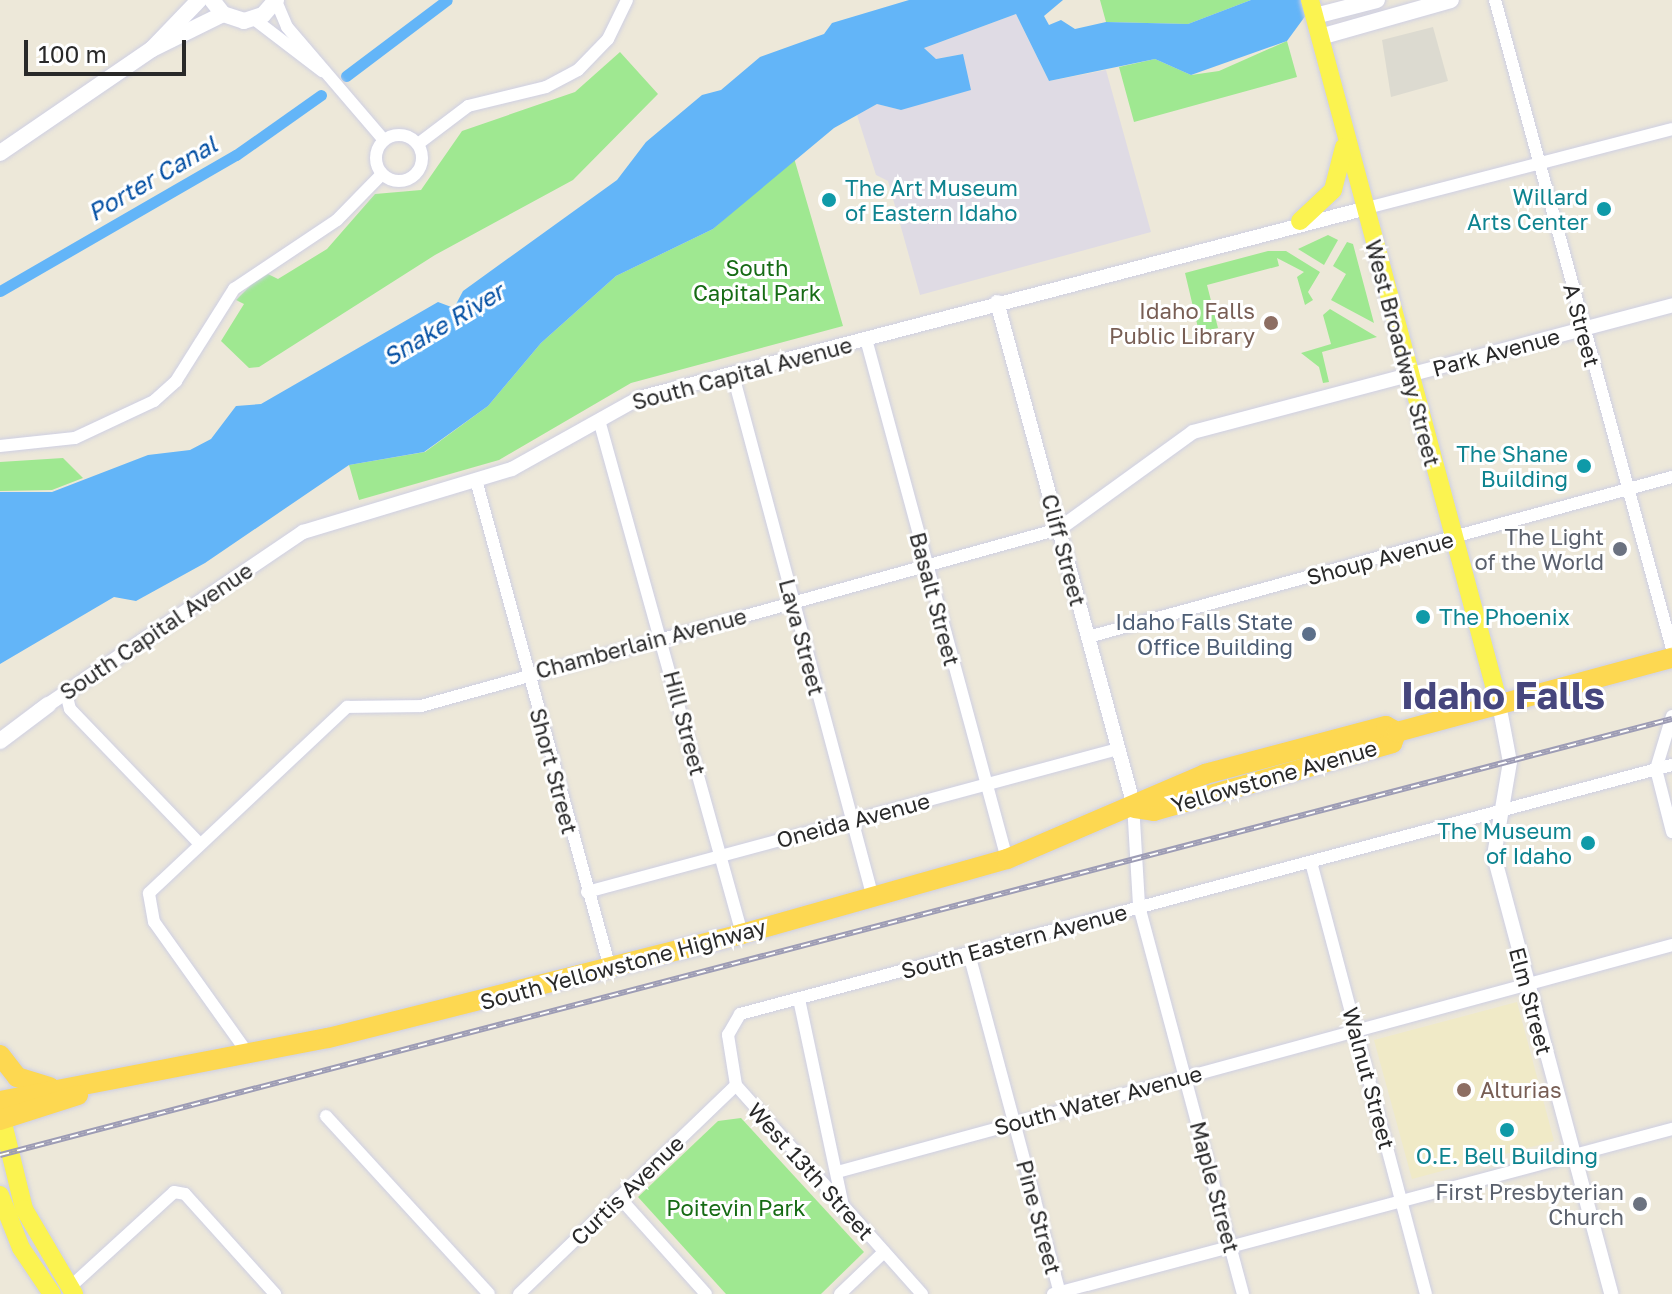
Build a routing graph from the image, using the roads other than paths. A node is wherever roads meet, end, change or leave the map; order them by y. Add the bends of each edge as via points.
1 (199, 0) edge
2 (212, 0) edge
3 (276, 0) edge
4 (627, 0) edge
5 (1377, 0) edge
6 (1451, 0) edge
7 (1495, 0) edge
8 (1312, 7) edge
9 (223, 14) junction
10 (254, 19) junction
11 (1320, 37) junction
12 (152, 49) junction
13 (325, 75) junction
14 (1672, 129) edge
15 (384, 140) junction
16 (1346, 140) junction
17 (418, 144) junction
18 (0, 153) edge
19 (1540, 165) junction
20 (382, 174) junction
21 (1363, 209) junction
22 (1300, 221) junction
23 (997, 302) junction
24 (1672, 305) edge
25 (1584, 328) junction
26 (866, 339) junction
27 (733, 375) junction
28 (1410, 375) junction
29 (599, 420) junction
30 (1182, 437) joint
31 (0, 446) edge
32 (1672, 477) edge
33 (476, 480) junction
34 (1629, 489) junction
35 (1059, 529) junction
36 (1453, 538) junction
37 (926, 566) junction
38 (793, 601) junction
39 (661, 637) junction
40 (1088, 637) junction
41 (1672, 649) edge
42 (1672, 658) edge
43 (527, 674) junction
44 (66, 693) junction
45 (1499, 704) junction
46 (48, 705) junction
47 (1672, 716) edge
48 (0, 734) edge
49 (0, 741) edge
50 (1118, 749) junction
51 (1672, 765) edge
52 (1656, 769) junction
53 (985, 785) junction
54 (1133, 803) junction
55 (1498, 811) junction
56 (852, 820) junction
57 (1672, 832) edge
58 (197, 841) junction
59 (721, 855) junction
60 (1007, 859) junction
61 (1311, 862) junction
62 (587, 892) junction
63 (873, 898) junction
64 (1139, 906) junction
65 (742, 934) junction
66 (1672, 945) edge
67 (969, 954) junction
68 (610, 968) junction
69 (1526, 985) junction
70 (799, 999) junction
71 (1356, 1029) junction
72 (728, 1035) joint
73 (0, 1055) edge
74 (249, 1055) junction
75 (1185, 1077) junction
76 (736, 1085) junction
77 (100, 1086) junction
78 (0, 1113) edge
79 (326, 1116) dead end
80 (1014, 1121) junction
81 (1672, 1129) edge
82 (1572, 1155) junction
83 (841, 1171) junction
84 (0, 1195) edge
85 (619, 1197) junction
86 (1402, 1201) junction
87 (844, 1211) junction
88 (1231, 1247) junction
89 (884, 1252) junction
90 (65, 1292) edge
91 (1057, 1293) edge
92 (275, 1294) edge
93 (489, 1294) edge
94 (519, 1294) edge
95 (706, 1294) edge
96 (840, 1294) edge
97 (922, 1294) edge
98 (1243, 1294) edge
99 (1426, 1294) edge
100 (1611, 1294) edge

1 - 12 main road
2 - 9 main road
3 - 10 main road
3 - 13 street
4 - 17 street via 608,39 578,70 546,87 468,106
5 - 8 main road
6 - 11 main road
7 - 19 street, A Street
8 - 11 main road, West Broadway Street
9 - 10 main road
9 - 12 main road
10 - 13 street
11 - 16 main road, West Broadway Street
12 - 18 main road
13 - 15 street
14 - 19 street
15 - 17 street via 397,134
15 - 20 street via 376,153
16 - 21 main road, West Broadway Street
16 - 22 main road via 1335,187
17 - 20 street via 423,158 411,178
19 - 21 street
19 - 25 street, A Street
20 - 31 street via 337,220 234,289 176,381 154,401 75,438
21 - 22 street, South Capital Avenue
21 - 28 main road, West Broadway Street
22 - 23 street, South Capital Avenue
23 - 26 street, South Capital Avenue
23 - 35 street, Cliff Street
24 - 25 street, Park Avenue
25 - 28 street, Park Avenue
25 - 34 street, A Street
26 - 27 street, South Capital Avenue
26 - 37 street, Basalt Street
27 - 29 street, South Capital Avenue via 639,398
27 - 38 street, Lava Street
28 - 30 street, Park Avenue
28 - 36 main road, West Broadway Street
29 - 33 street, South Capital Avenue via 539,457
29 - 39 street, Hill Street
30 - 35 street, Chamberlain Avenue
32 - 34 street, Shoup Avenue
33 - 43 street, Short Street
33 - 44 street, South Capital Avenue via 303,532
34 - 36 street, Shoup Avenue
34 - 41 street, A Street
35 - 37 street, Chamberlain Avenue
35 - 40 street, Cliff Street
36 - 40 street, Shoup Avenue
36 - 45 main road, West Broadway Street
37 - 38 street, Chamberlain Avenue
37 - 53 street, Basalt Street
38 - 39 street, Chamberlain Avenue
38 - 56 street, Lava Street
39 - 43 street, Chamberlain Avenue
39 - 59 street, Hill Street
40 - 50 street, Cliff Street
42 - 45 highway, Yellowstone Avenue
43 - 58 street, Chamberlain Avenue via 421,706 347,707
43 - 62 street, Short Street
44 - 46 street, South Capital Avenue
44 - 58 street via 70,709
45 - 54 highway, Yellowstone Avenue via 1397,732 1386,726 1205,774
45 - 55 street, Elm Street via 1510,762
46 - 48 street, South Capital Avenue
46 - 49 main road
47 - 52 street
50 - 53 street, Oneida Avenue
50 - 54 street, Cliff Street
51 - 52 street, South Eastern Avenue
52 - 55 street, South Eastern Avenue
52 - 57 street
53 - 56 street, Oneida Avenue
53 - 60 street, Basalt Street
54 - 60 highway, South Yellowstone Highway
54 - 64 street, Maple Street
55 - 61 street, South Eastern Avenue
55 - 69 street, Elm Street via 1494,856
56 - 59 street, Oneida Avenue
56 - 63 street, Lava Street
58 - 74 street, Chamberlain Avenue via 153,882 148,903
59 - 62 street, Oneida Avenue
59 - 65 street, Hill Street
60 - 63 highway, South Yellowstone Highway
61 - 64 street, South Eastern Avenue
61 - 71 street, Walnut Street
62 - 68 street, Short Street
63 - 65 highway, South Yellowstone Highway
64 - 67 street, South Eastern Avenue
64 - 75 street, Maple Street
65 - 68 highway, South Yellowstone Highway
66 - 69 street, South Water Avenue
67 - 70 street, South Eastern Avenue
67 - 80 street, Pine Street
68 - 74 highway, South Yellowstone Highway
69 - 71 street, South Water Avenue
69 - 82 street, Elm Street
70 - 72 street, South Eastern Avenue via 740,1014
70 - 83 street
71 - 75 street, South Water Avenue
71 - 86 street, Walnut Street
72 - 76 street, West 13th Street
73 - 77 highway via 30,1083
74 - 77 highway, South Yellowstone Highway
75 - 80 street, South Water Avenue
75 - 88 street, Maple Street
76 - 85 street, Curtis Avenue
76 - 87 street, West 13th Street
77 - 78 highway, South Yellowstone Highway
78 - 90 main road via 24,1209
79 - 93 street
80 - 83 street, South Water Avenue
80 - 91 street, Pine Street
81 - 82 street
82 - 86 street
82 - 100 street, Elm Street
83 - 87 street
84 - 90 main road via 19,1245
85 - 94 street, Curtis Avenue
85 - 95 street
86 - 88 street
86 - 99 street, Walnut Street
87 - 89 street, West 13th Street
88 - 91 street
88 - 98 street, Maple Street
89 - 96 street
89 - 97 street, West 13th Street
90 - 92 street via 163,1199 185,1194

